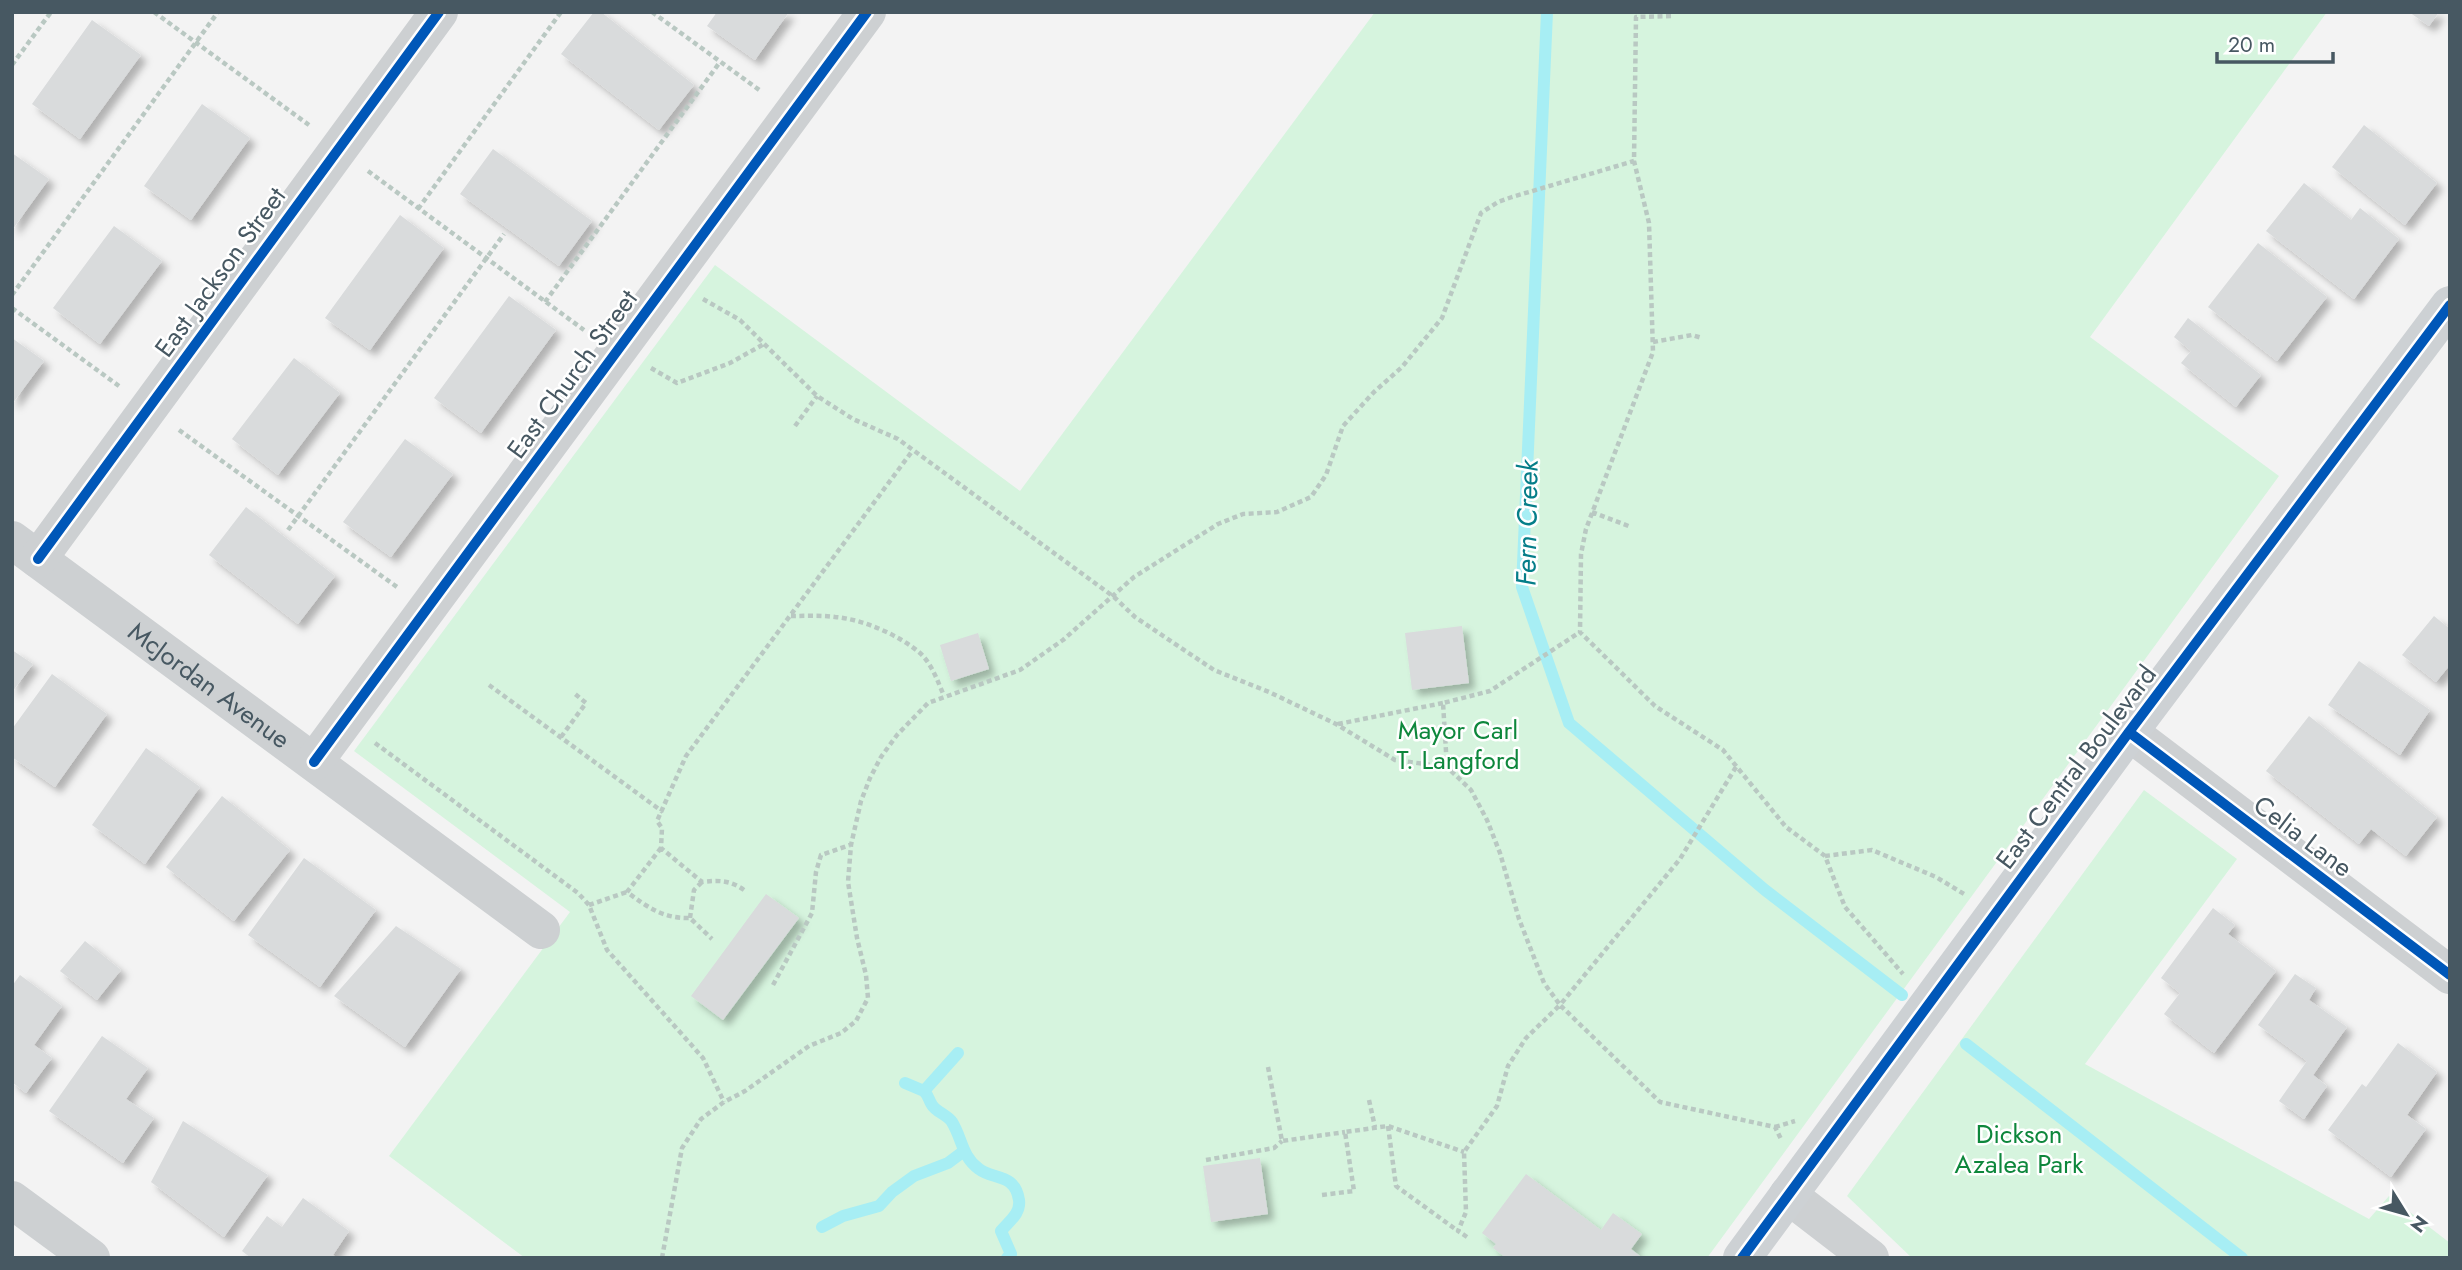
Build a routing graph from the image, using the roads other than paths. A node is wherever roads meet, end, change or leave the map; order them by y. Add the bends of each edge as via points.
1 (439, 12) edge
2 (867, 12) edge
3 (2450, 305) edge
4 (25, 549) edge
5 (2129, 732) junction
6 (314, 762) junction
7 (541, 930) dead end
8 (2450, 975) edge
9 (1788, 1195) junction
10 (12, 1200) edge
11 (91, 1258) edge
12 (1742, 1258) edge
13 (1871, 1258) edge

1 - 4 street, East Jackson Street via 325,138 149,408
2 - 6 street, East Church Street via 632,360 427,608
3 - 5 street, East Central Boulevard
4 - 6 street, McJordan Avenue
5 - 8 street, Celia Lane
5 - 9 street, East Central Boulevard
6 - 7 street, McJordan Avenue
9 - 12 street, East Central Boulevard
9 - 13 street
10 - 11 street

